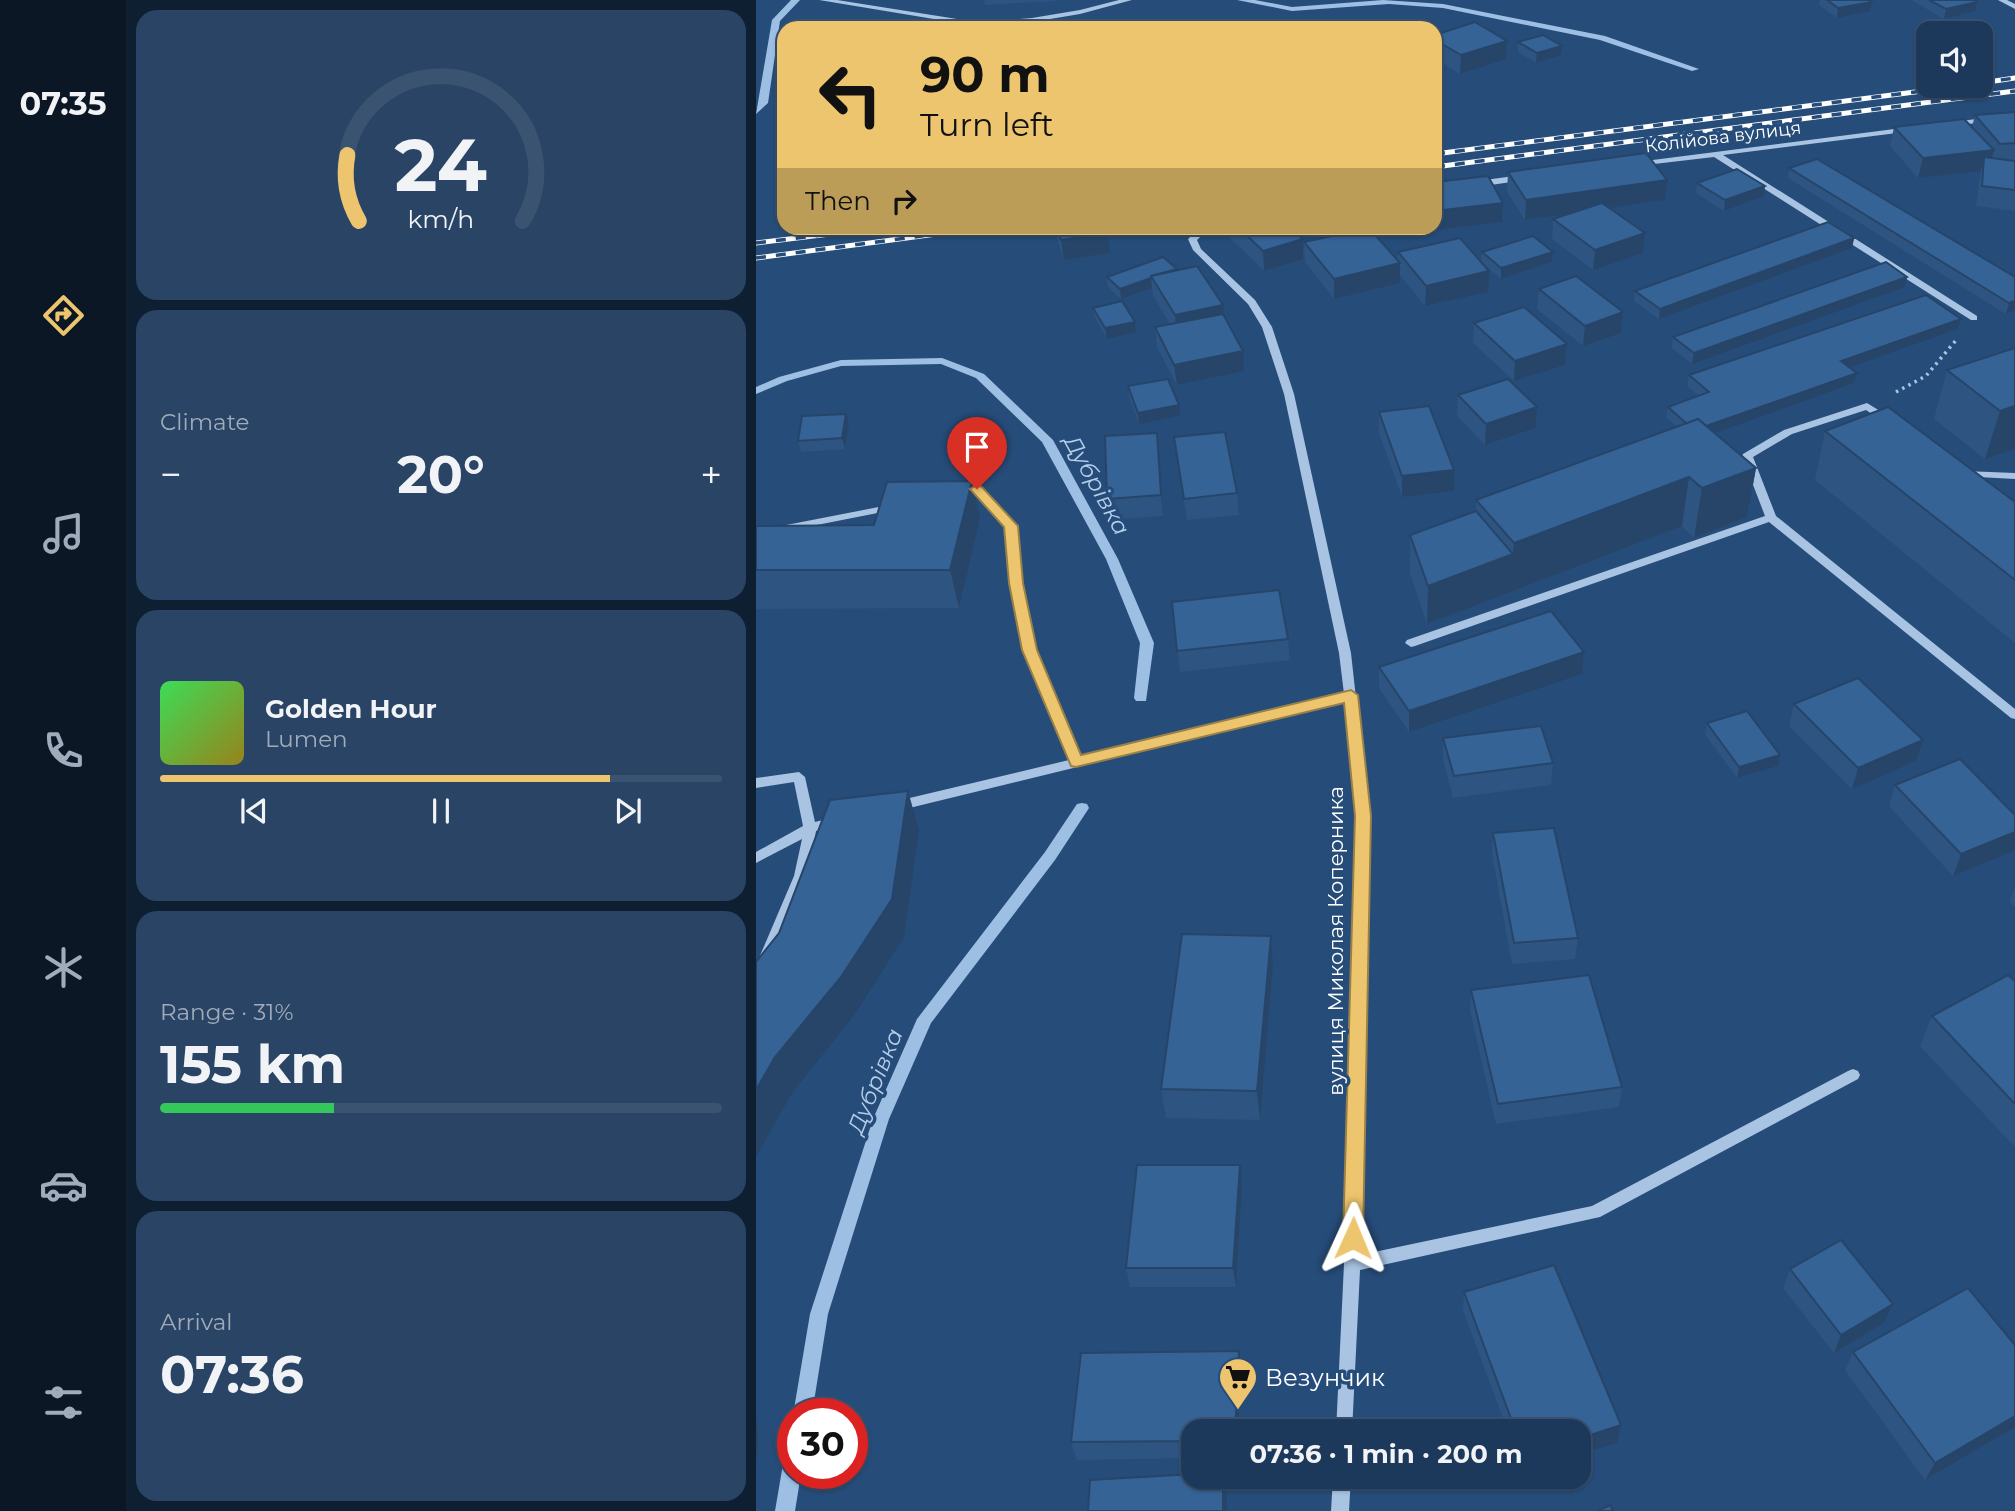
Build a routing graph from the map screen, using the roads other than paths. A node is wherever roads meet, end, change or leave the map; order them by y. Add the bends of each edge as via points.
1 (823, 0) edge
2 (1128, 0) edge
3 (2002, 0) edge
4 (2015, 7) edge
5 (947, 21) edge
6 (1023, 21) edge
7 (2015, 116) edge
8 (1947, 125) edge
9 (1920, 128) edge
10 (1715, 154) junction
11 (1622, 166) edge
12 (1528, 178) edge
13 (1462, 186) edge
14 (1197, 235) edge
15 (1192, 239) joint
16 (1973, 318) road end
17 (1899, 429) edge
18 (1953, 466) edge
19 (2015, 476) edge
20 (951, 495) edge
21 (912, 503) edge
22 (1771, 518) junction
23 (756, 534) edge
24 (1411, 643) dead end
25 (1351, 695) junction
26 (2015, 715) edge
27 (1076, 762) junction
28 (756, 783) edge
29 (890, 808) edge
30 (850, 818) edge
31 (810, 828) junction
32 (756, 858) edge
33 (756, 981) edge
34 (1853, 1075) dead end
35 (1352, 1264) junction
36 (1345, 1419) edge
37 (1341, 1489) edge
38 (1340, 1511) edge

1 - 5 street
2 - 6 street
3 - 4 street
7 - 8 street
9 - 10 street, Колійова вулиця
10 - 11 street, Колійова вулиця
10 - 16 street
12 - 13 street
14 - 15 street
15 - 25 street, вулиця Миколая Коперника via 1197,250 1252,302 1267,327 1289,394
17 - 22 street via 1867,406 1788,432 1747,456
18 - 19 street via 1964,474
20 - 27 street via 977,489 1011,526 1016,583 1030,650
21 - 23 street
22 - 24 street
22 - 26 street
25 - 27 street
25 - 35 street, вулиця Миколая Коперника via 1363,816
27 - 29 street
28 - 31 street via 799,777
30 - 31 street
31 - 32 street
31 - 33 street via 801,876
34 - 35 street via 1595,1212
35 - 36 street, вулиця Миколая Коперника
37 - 38 street

